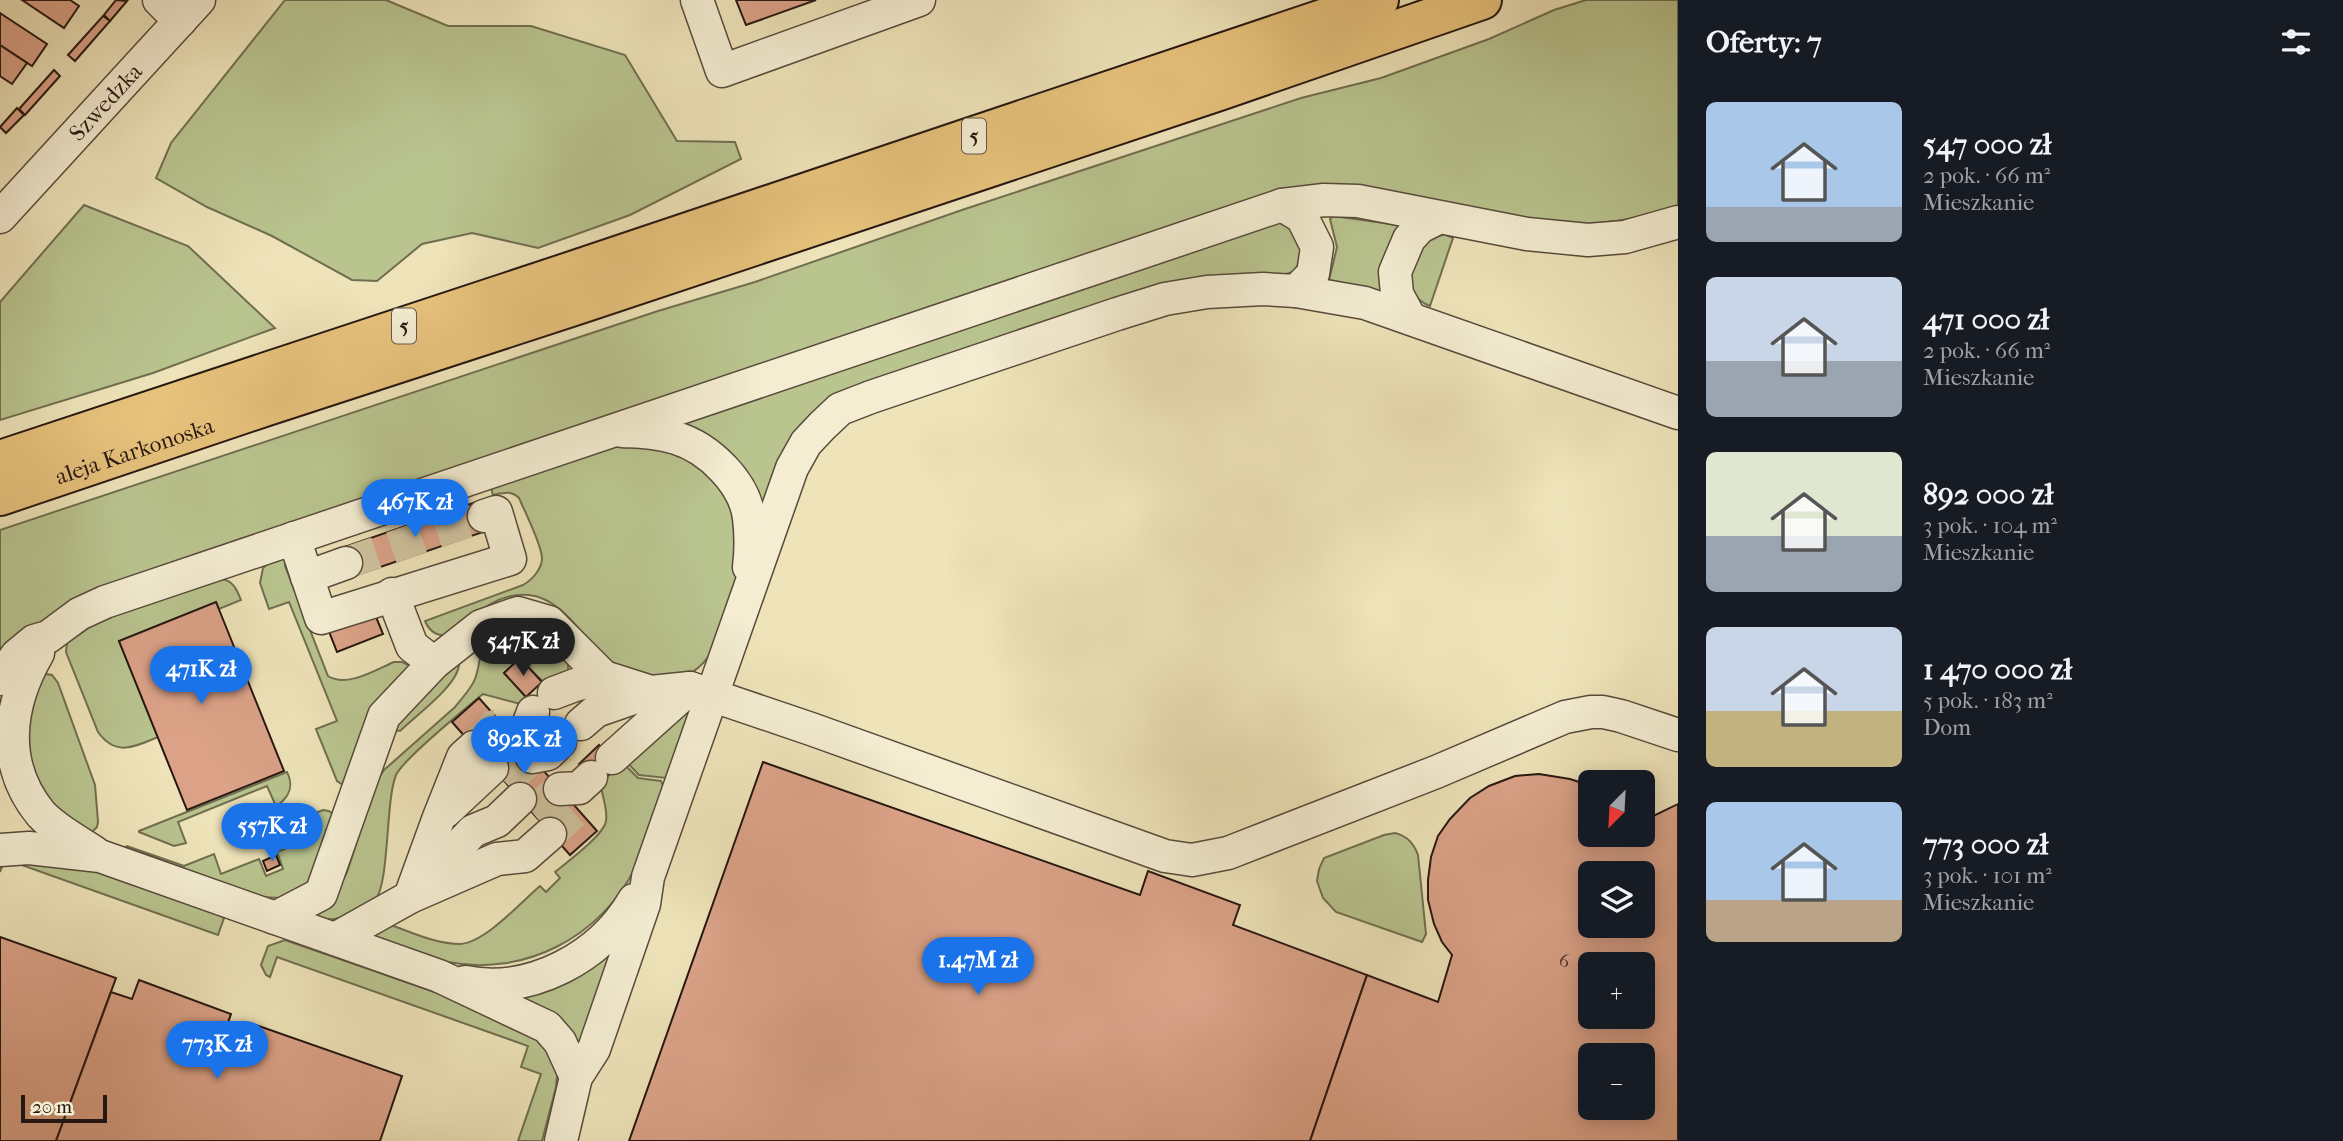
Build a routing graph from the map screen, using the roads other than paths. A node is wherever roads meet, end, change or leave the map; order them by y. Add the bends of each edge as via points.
1 (696, 0) edge
2 (919, 0) edge
3 (1379, 0) edge
4 (1482, 0) edge
5 (180, 7) edge
6 (4, 204) edge
7 (1282, 205) junction
8 (1438, 218) junction
9 (1678, 222) edge
10 (1296, 291) junction
11 (1410, 318) junction
12 (1678, 413) edge
13 (607, 431) junction
14 (0, 460) edge
15 (0, 496) edge
16 (490, 514) dead end
17 (294, 538) junction
18 (346, 563) tunnel mouth
19 (307, 577) junction
20 (392, 594) junction
21 (746, 600) junction
22 (48, 637) junction
23 (434, 663) junction
24 (604, 677) junction
25 (0, 679) edge
26 (651, 692) junction
27 (702, 692) junction
28 (1678, 735) edge
29 (555, 751) junction
30 (512, 790) junction
31 (0, 850) edge
32 (100, 856) junction
33 (648, 877) junction
34 (410, 897) junction
35 (275, 918) junction
36 (335, 939) junction
37 (439, 976) junction
38 (576, 1077) junction
39 (561, 1141) edge

1 - 2 street via 722,71
3 - 14 main road, aleja Karkonoska / 5
4 - 15 main road, aleja Karkonoska / 5
5 - 6 street, Szwedzka
7 - 8 street via 1358,201
7 - 10 street via 1302,217 1317,247 1313,274
7 - 13 street
8 - 9 street via 1588,240 1625,237
8 - 11 street via 1409,239 1395,272 1397,294
10 - 11 street via 1365,303
10 - 21 street via 1207,292 1165,299 840,409 806,443 792,468
11 - 12 street
13 - 17 street
13 - 21 street via 678,438 718,464 738,488 749,516
16 - 20 street via 510,559
17 - 19 street
17 - 22 street via 105,601
18 - 19 street
19 - 20 street via 321,618
20 - 23 street via 412,646
21 - 27 street
22 - 25 street via 34,640
22 - 32 street via 18,694 12,747 20,779 41,813
23 - 24 street via 481,626 518,613 549,622
23 - 35 street via 384,716 321,894
24 - 26 street
24 - 29 street via 575,685
26 - 27 street
26 - 29 street via 596,711
27 - 28 street via 1165,856 1192,860 1228,853 1565,717 1603,712
27 - 29 street
27 - 33 street
30 - 34 street via 497,821 473,831
30 - 34 street via 438,820
30 - 34 street via 497,859
31 - 32 street via 29,848
32 - 35 street
33 - 37 street via 611,933 558,969 500,984
33 - 38 street via 644,904 594,1049
34 - 36 street
35 - 36 street
36 - 37 street
37 - 38 street via 547,1027 560,1042
38 - 39 street

